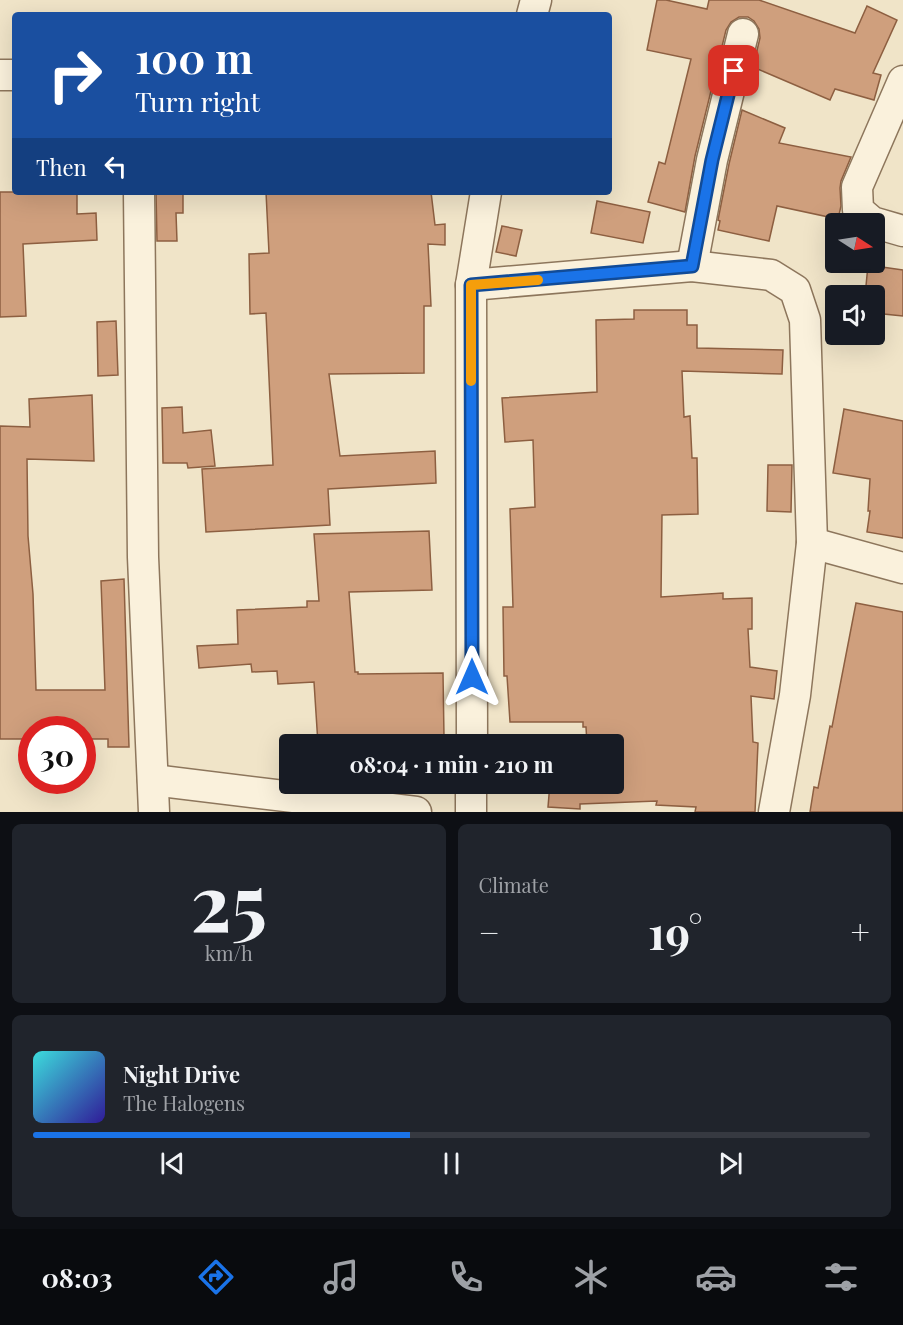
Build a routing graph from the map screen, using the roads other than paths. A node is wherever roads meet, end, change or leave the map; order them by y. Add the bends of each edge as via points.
1 (742, 34) dead end
2 (903, 81) edge
3 (139, 195) edge
4 (486, 195) edge
5 (903, 231) edge
6 (692, 266) junction
7 (471, 285) junction
8 (812, 543) junction
9 (903, 568) edge
10 (472, 734) edge
11 (153, 780) junction
12 (471, 794) edge
13 (154, 812) edge
14 (416, 812) edge
15 (471, 812) edge
16 (774, 812) edge

1 - 6 street
2 - 5 street via 857,187 858,210 872,222
3 - 11 street via 143,557
4 - 7 street
6 - 7 street
6 - 8 street via 771,275 795,290 805,320
7 - 10 street
8 - 9 street
8 - 16 street via 795,695
11 - 13 street
11 - 14 street
12 - 15 street

